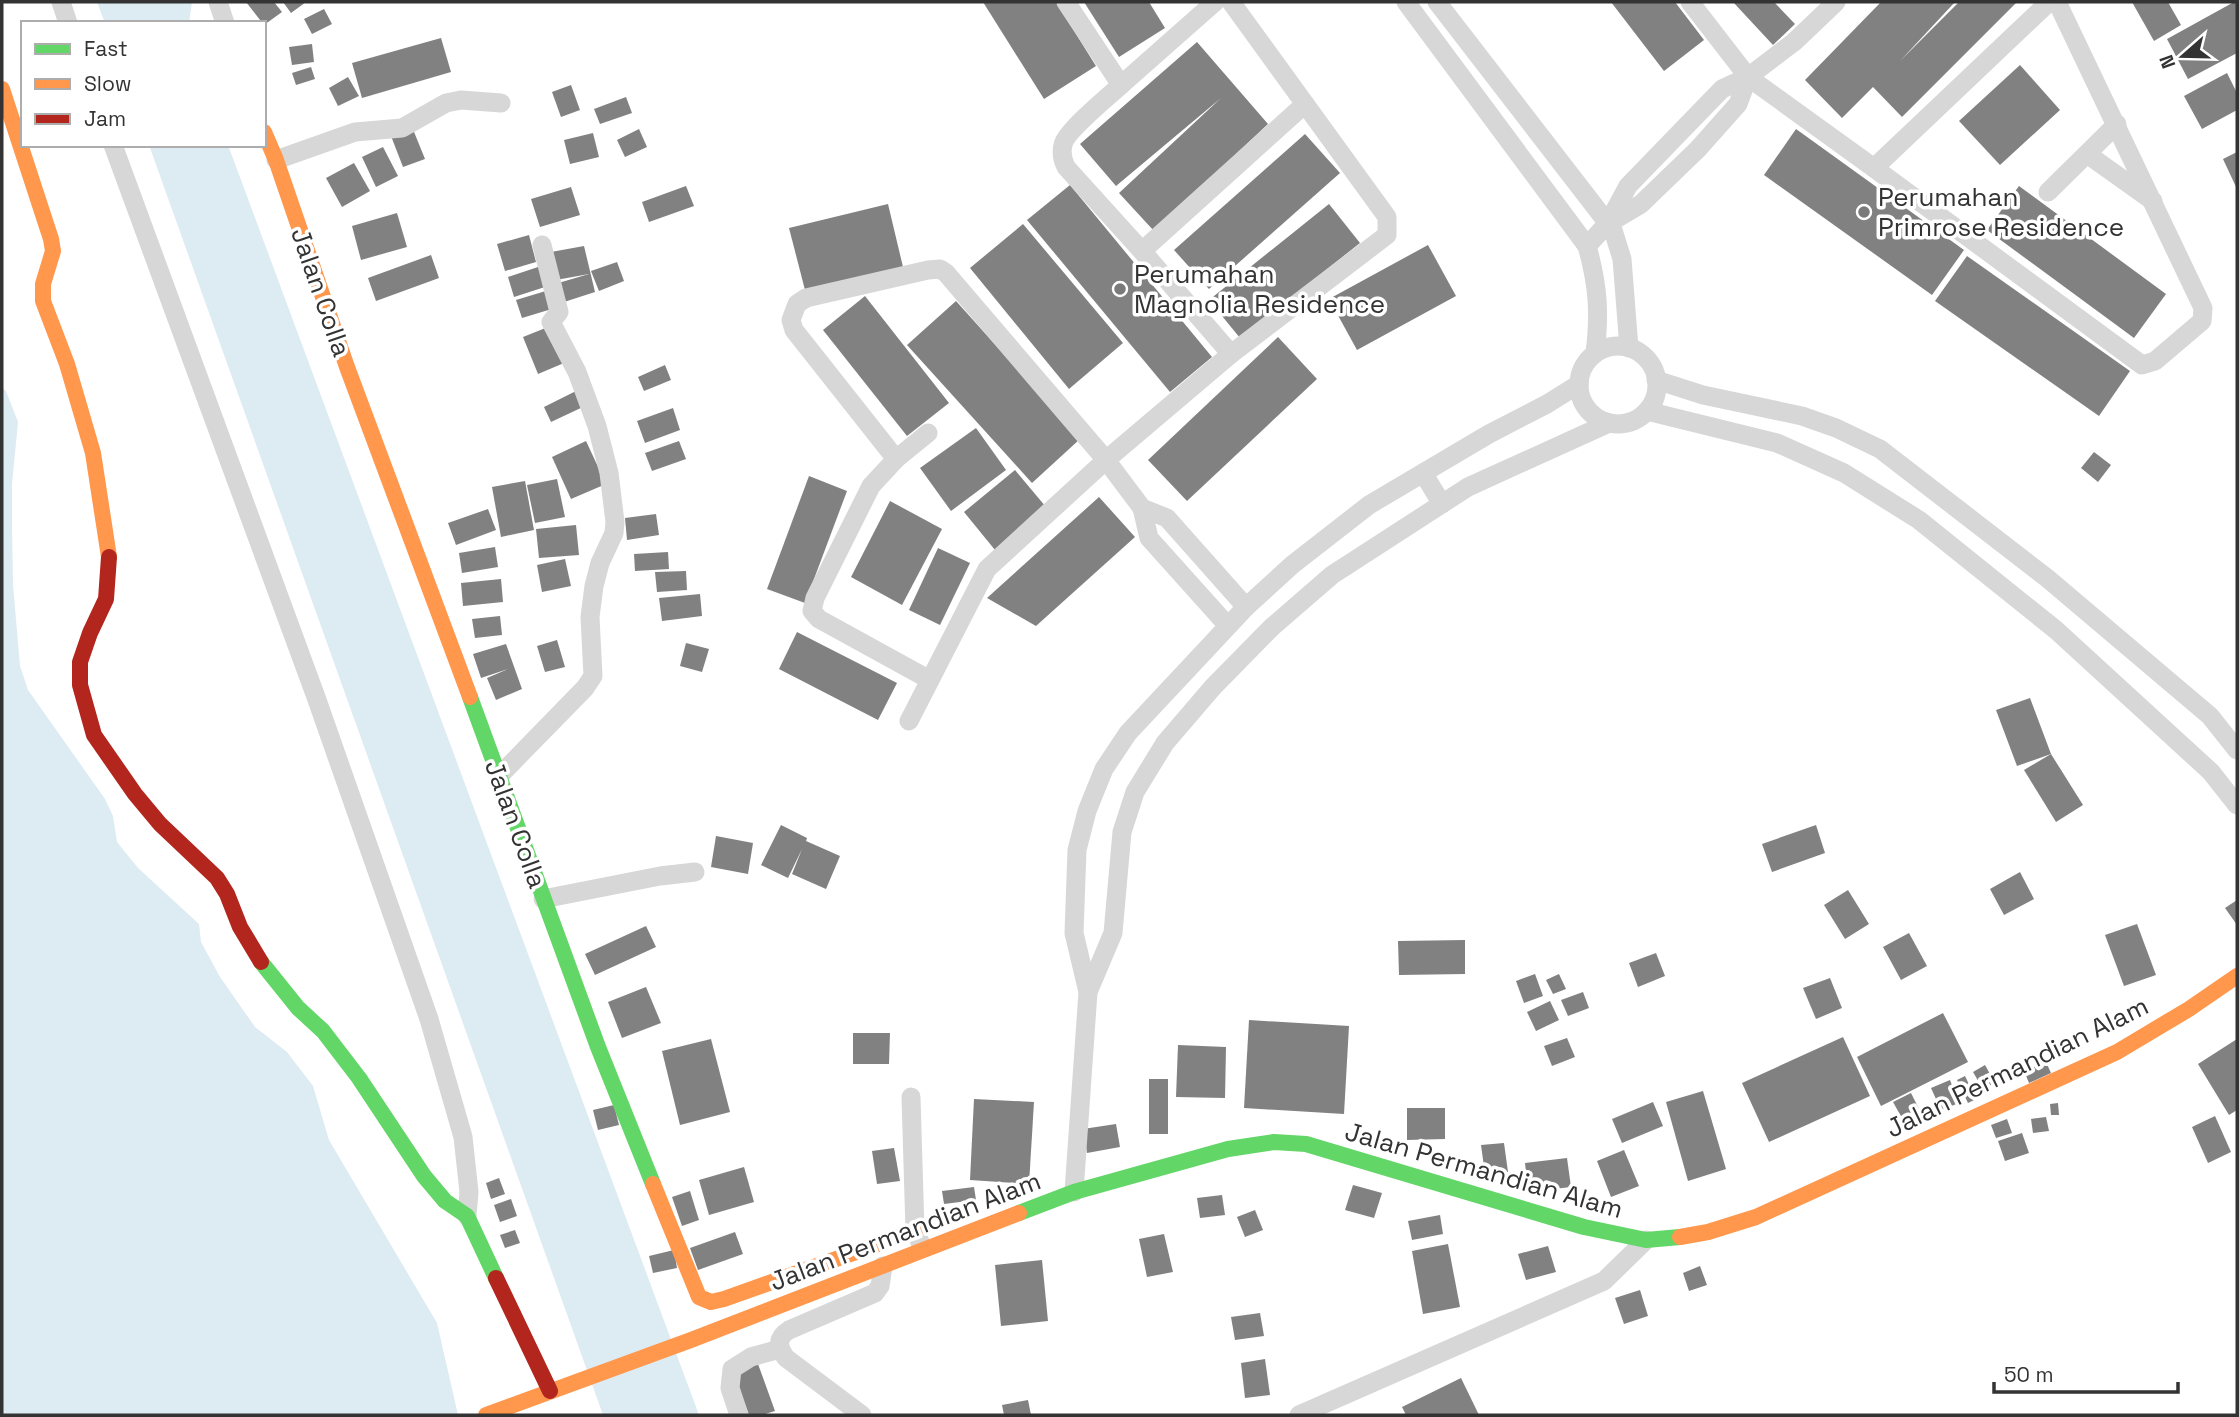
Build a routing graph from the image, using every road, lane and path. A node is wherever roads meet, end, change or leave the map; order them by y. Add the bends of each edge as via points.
1 (61, 2) edge
2 (218, 2) edge
3 (1066, 2) edge
4 (1215, 2) edge
5 (1231, 2) edge
6 (1406, 2) edge
7 (1437, 2) edge
8 (1690, 2) edge
9 (1836, 2) edge
10 (2049, 2) edge
11 (2057, 2) edge
12 (67, 21) edge
13 (224, 21) edge
14 (1748, 77) junction
15 (1121, 85) junction
16 (2, 89) edge
17 (501, 103) dead end
18 (1305, 104) junction
19 (2117, 124) junction
20 (266, 137) edge
21 (114, 147) edge
22 (2087, 154) junction
23 (276, 160) junction
24 (1874, 168) junction
25 (2048, 192) dead end
26 (2154, 201) junction
27 (1608, 223) junction
28 (542, 245) dead end
29 (1587, 246) junction
30 (1142, 251) junction
31 (1629, 348) junction
32 (1595, 353) junction
33 (1231, 354) junction
34 (1656, 380) junction
35 (1579, 384) junction
36 (1647, 411) junction
37 (1608, 423) junction
38 (928, 433) dead end
39 (896, 458) junction
40 (1107, 460) junction
41 (1423, 473) junction
42 (1442, 504) junction
43 (1142, 508) junction
44 (1246, 607) junction
45 (1228, 626) junction
46 (930, 680) junction
47 (909, 721) dead end
48 (2237, 750) edge
49 (499, 776) junction
50 (2237, 805) edge
51 (695, 872) dead end
52 (543, 899) junction
53 (2237, 976) edge
54 (1088, 992) junction
55 (911, 1097) dead end
56 (1074, 1192) junction
57 (467, 1216) junction
58 (915, 1231) junction
59 (1646, 1240) junction
60 (923, 1250) junction
61 (883, 1266) junction
62 (780, 1349) junction
63 (550, 1391) junction
64 (492, 1413) edge
65 (739, 1415) edge
66 (862, 1415) edge
67 (1299, 1415) edge

1 - 12 street
2 - 13 street
3 - 15 street
4 - 15 street
5 - 18 street
6 - 29 street
7 - 27 street
8 - 14 street
9 - 14 street
10 - 24 street
11 - 19 street
14 - 24 street
14 - 27 street via 1722,89 1628,186
15 - 30 street via 1070,132 1063,143 1063,160
16 - 57 street via 51,239 53,251 43,301 93,453 105,526 110,564 106,599 80,662 80,685 94,735 160,824 217,878 261,962 359,1078 424,1176 445,1201
17 - 23 street via 446,103 402,128 355,132
18 - 30 street
18 - 33 street via 1387,218 1387,235
19 - 22 street
19 - 26 street
20 - 23 street, Jalan Colla
21 - 57 street via 429,1019 463,1138
22 - 25 street
22 - 26 street
23 - 49 street, Jalan Colla via 346,367
24 - 26 street via 2142,365 2155,361 2202,321 2204,314
27 - 29 street
27 - 31 street via 1622,259
28 - 49 street via 559,312 551,322 590,405 615,522 594,586 590,617 593,676
29 - 32 street via 1600,319
30 - 33 street
31 - 32 street
31 - 34 street via 1647,360
32 - 35 street via 1581,372
33 - 40 street
34 - 36 street
34 - 48 street via 1802,416 1880,449 2047,578 2210,716
35 - 37 street via 1584,405
35 - 41 street
36 - 37 street via 1629,423
36 - 50 street via 1777,443 1844,473 1919,520 2056,630 2211,772
37 - 42 street via 1468,487
38 - 39 street
39 - 40 street via 794,330 791,320 797,304 806,298 940,269
39 - 46 street via 871,486 812,611
40 - 43 street
40 - 46 street via 987,569
41 - 42 street
41 - 44 street via 1369,505
42 - 54 street via 1332,575 1272,627 1165,743 1135,792 1122,832 1113,933
43 - 44 street via 1167,517
43 - 45 street via 1149,538
44 - 45 street
45 - 54 street via 1128,733 1104,769 1087,811 1077,850 1074,933
46 - 47 street
49 - 52 street, Jalan Colla
51 - 52 street
52 - 58 street, Jalan Colla via 699,1297 712,1302 724,1299
53 - 59 street, Jalan Permandian Alam via 2117,1052 1756,1217 1708,1232
54 - 56 street
55 - 58 street
56 - 59 street, Jalan Permandian Alam via 1228,1149 1274,1142 1306,1144 1584,1227
56 - 60 street, Jalan Permandian Alam
57 - 63 street
58 - 60 street
59 - 67 street via 1604,1281
60 - 61 street, Jalan Permandian Alam
61 - 62 street via 875,1293 783,1334
61 - 63 street, Jalan Permandian Alam
62 - 65 street via 751,1357 732,1369 730,1388
62 - 66 street
63 - 64 street, Jalan Permandian Alam

